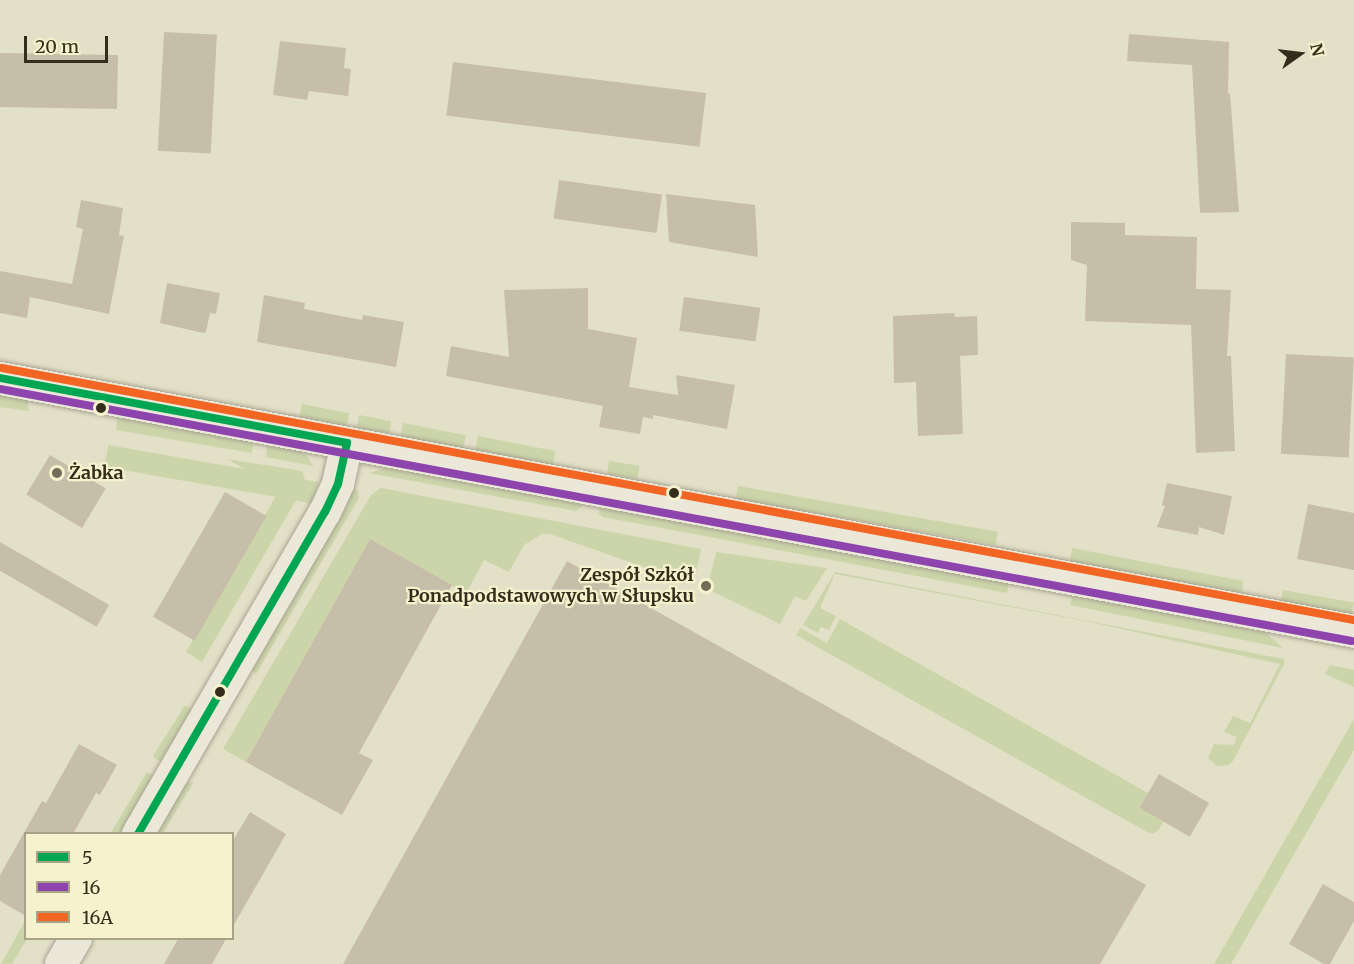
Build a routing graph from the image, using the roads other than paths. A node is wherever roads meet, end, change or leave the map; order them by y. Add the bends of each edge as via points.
1 (0, 378) edge
2 (347, 443) junction
3 (1354, 631) edge
4 (139, 832) edge
5 (75, 940) edge
6 (61, 964) edge

1 - 2 street
2 - 3 street
2 - 4 street via 339,484 325,512
5 - 6 street

